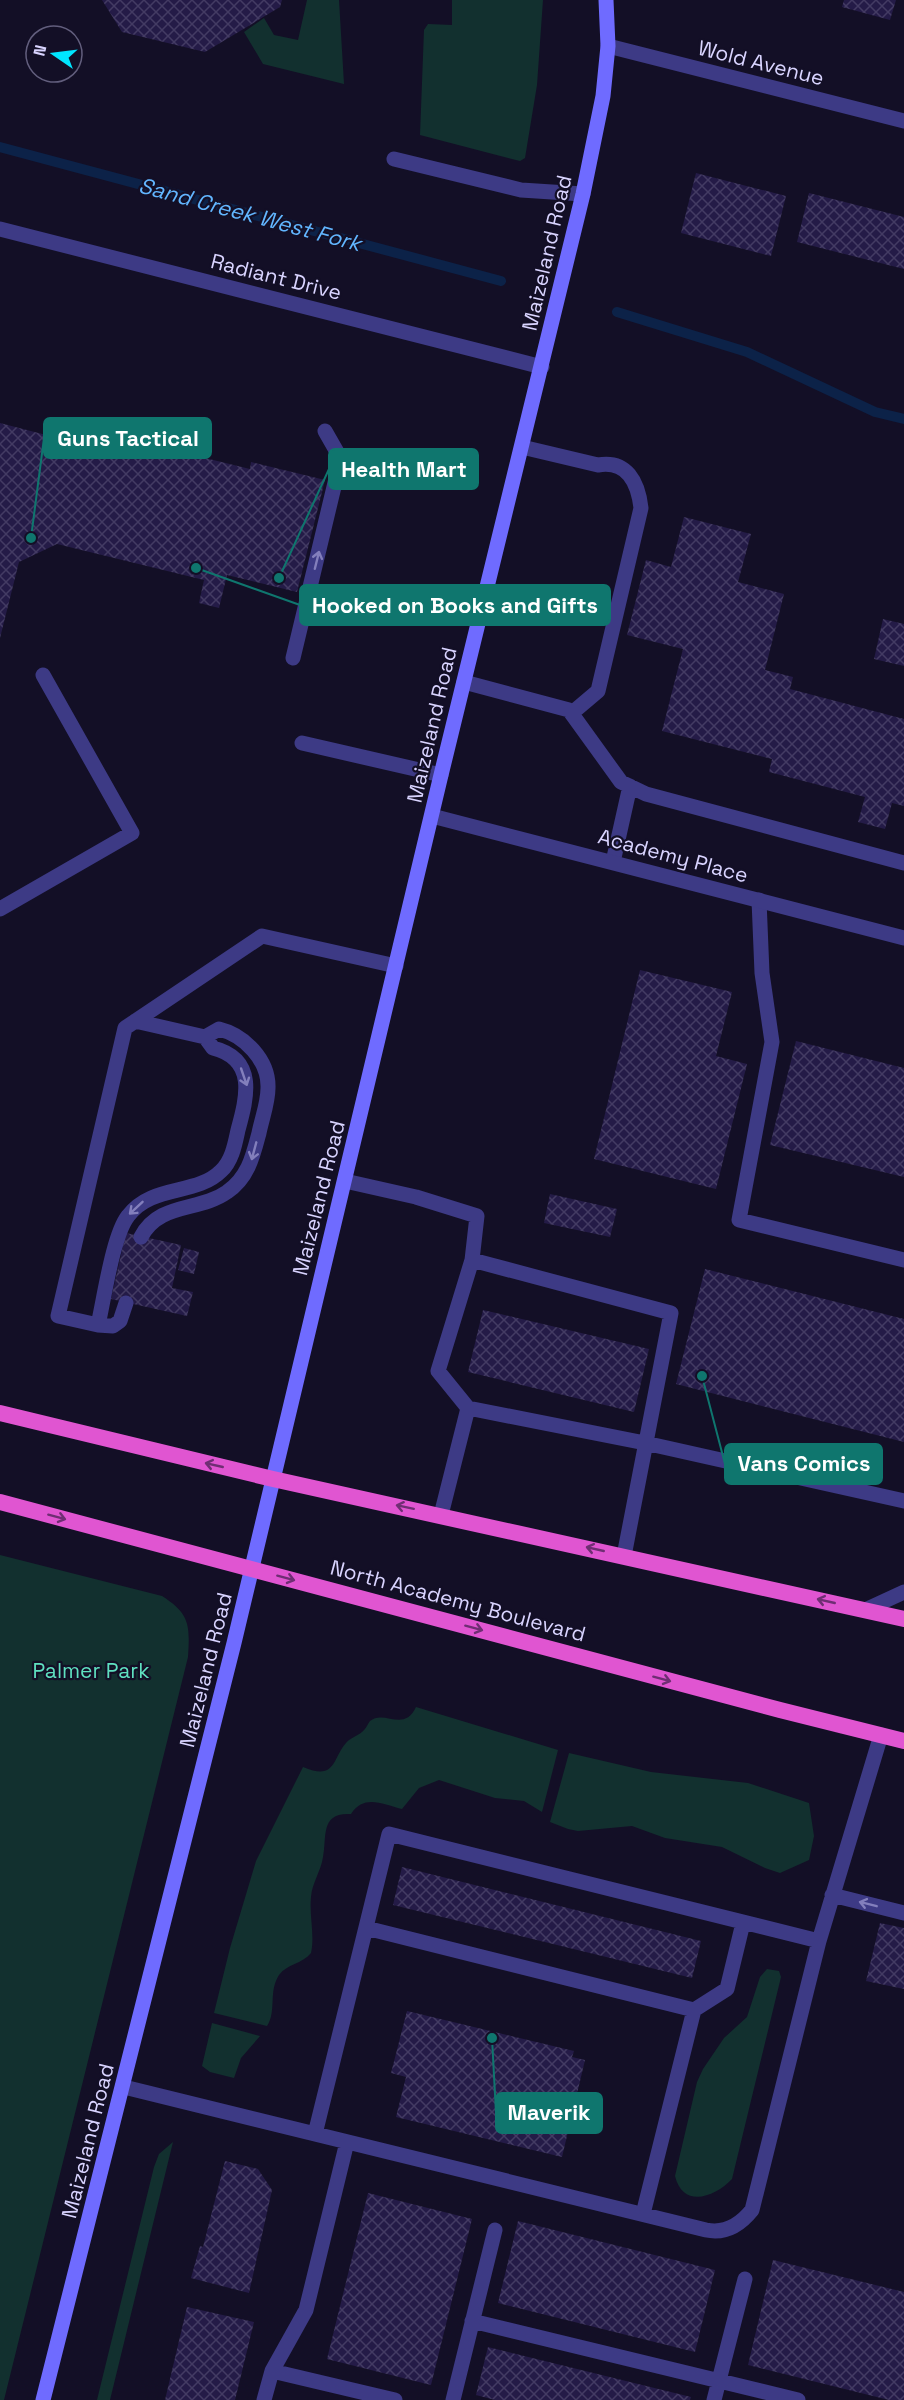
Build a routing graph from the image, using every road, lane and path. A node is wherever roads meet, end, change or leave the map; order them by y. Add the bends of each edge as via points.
1 (606, 0) edge
2 (608, 46) junction
3 (904, 121) edge
4 (394, 159) dead end
5 (583, 194) junction
6 (0, 229) edge
7 (542, 367) junction
8 (325, 431) dead end
9 (522, 447) junction
10 (293, 658) dead end
11 (43, 675) dead end
12 (464, 682) junction
13 (572, 713) junction
14 (302, 743) dead end
15 (441, 775) junction
16 (630, 786) junction
17 (432, 816) junction
18 (613, 862) junction
19 (904, 863) edge
20 (759, 900) junction
21 (0, 909) edge
22 (904, 938) edge
23 (396, 966) junction
24 (135, 1021) junction
25 (205, 1037) junction
26 (345, 1181) junction
27 (141, 1237) dead end
28 (472, 1260) junction
29 (904, 1260) edge
30 (126, 1303) dead end
31 (98, 1325) junction
32 (468, 1408) junction
33 (0, 1413) edge
34 (645, 1443) junction
35 (273, 1479) junction
36 (904, 1501) edge
37 (0, 1502) edge
38 (441, 1515) junction
39 (624, 1556) junction
40 (252, 1569) junction
41 (904, 1592) edge
42 (865, 1610) junction
43 (904, 1619) edge
44 (881, 1735) junction
45 (904, 1741) edge
46 (832, 1896) junction
47 (904, 1913) edge
48 (743, 1923) junction
49 (366, 1928) junction
50 (819, 1941) junction
51 (694, 2010) junction
52 (124, 2087) junction
53 (315, 2134) junction
54 (347, 2142) junction
55 (643, 2214) junction
56 (495, 2230) dead end
57 (745, 2279) dead end
58 (472, 2321) junction
59 (272, 2371) junction
60 (719, 2381) junction
61 (43, 2400) edge
62 (264, 2400) edge
63 (395, 2400) edge
64 (453, 2400) edge
65 (714, 2400) edge
66 (798, 2400) edge

1 - 2 main road, Maizeland Road
2 - 3 street, Wold Avenue
2 - 5 main road, Maizeland Road via 603,96
4 - 5 street via 521,190
5 - 7 main road, Maizeland Road
6 - 7 street, Radiant Drive
7 - 9 main road, Maizeland Road
10 -> 8 street via 339,466 337,452
9 - 12 main road, Maizeland Road
9 - 13 street via 598,465 610,463 629,474 639,489 641,508 598,691
11 - 21 street via 132,833
12 - 13 street via 539,700
12 - 15 main road, Maizeland Road
13 - 16 street via 621,782
14 - 15 street
15 - 17 main road, Maizeland Road
16 - 18 street
16 - 19 street via 646,794
17 - 18 street, Academy Place
17 - 23 main road, Maizeland Road
18 - 20 street, Academy Place
20 - 22 street, Academy Place
20 - 29 street via 762,973 772,1042 739,1220
23 - 24 street via 262,936
23 - 26 main road, Maizeland Road
24 - 25 street
24 - 31 street via 125,1028 58,1316
25 -> 27 street via 219,1029 235,1034 263,1065 268,1087 253,1158 226,1192 207,1202 164,1213 154,1219
25 -> 31 street via 213,1048 231,1057 246,1077 248,1089 233,1152 212,1178 149,1198 128,1215 120,1231
26 - 28 street via 477,1216
26 - 35 main road, Maizeland Road
28 - 32 street via 438,1371
28 - 34 street via 671,1312
30 - 31 street via 120,1321 113,1326
32 - 34 street
32 - 38 street
35 -> 33 highway
34 - 36 street
34 - 39 street
38 -> 35 highway
35 - 40 main road, Maizeland Road
37 -> 40 highway, North Academy Boulevard
39 -> 38 highway
42 -> 39 highway
40 -> 44 highway, North Academy Boulevard
40 - 52 main road, Maizeland Road
41 - 42 street
42 - 43 highway
44 - 45 highway, North Academy Boulevard
44 - 46 street
47 -> 46 street
46 - 50 street
48 - 49 street via 389,1834
48 - 50 street
48 - 51 street via 727,1989
49 - 51 street
49 - 53 street
50 - 55 street via 752,2210 734,2226 714,2232
51 - 55 street
52 - 53 street
52 - 61 main road, Maizeland Road
53 - 54 street
54 - 55 street
54 - 59 street via 306,2310
56 - 58 street
57 - 60 street
58 - 60 street
58 - 64 street
59 - 62 street
59 - 63 street
60 - 65 street
60 - 66 street

